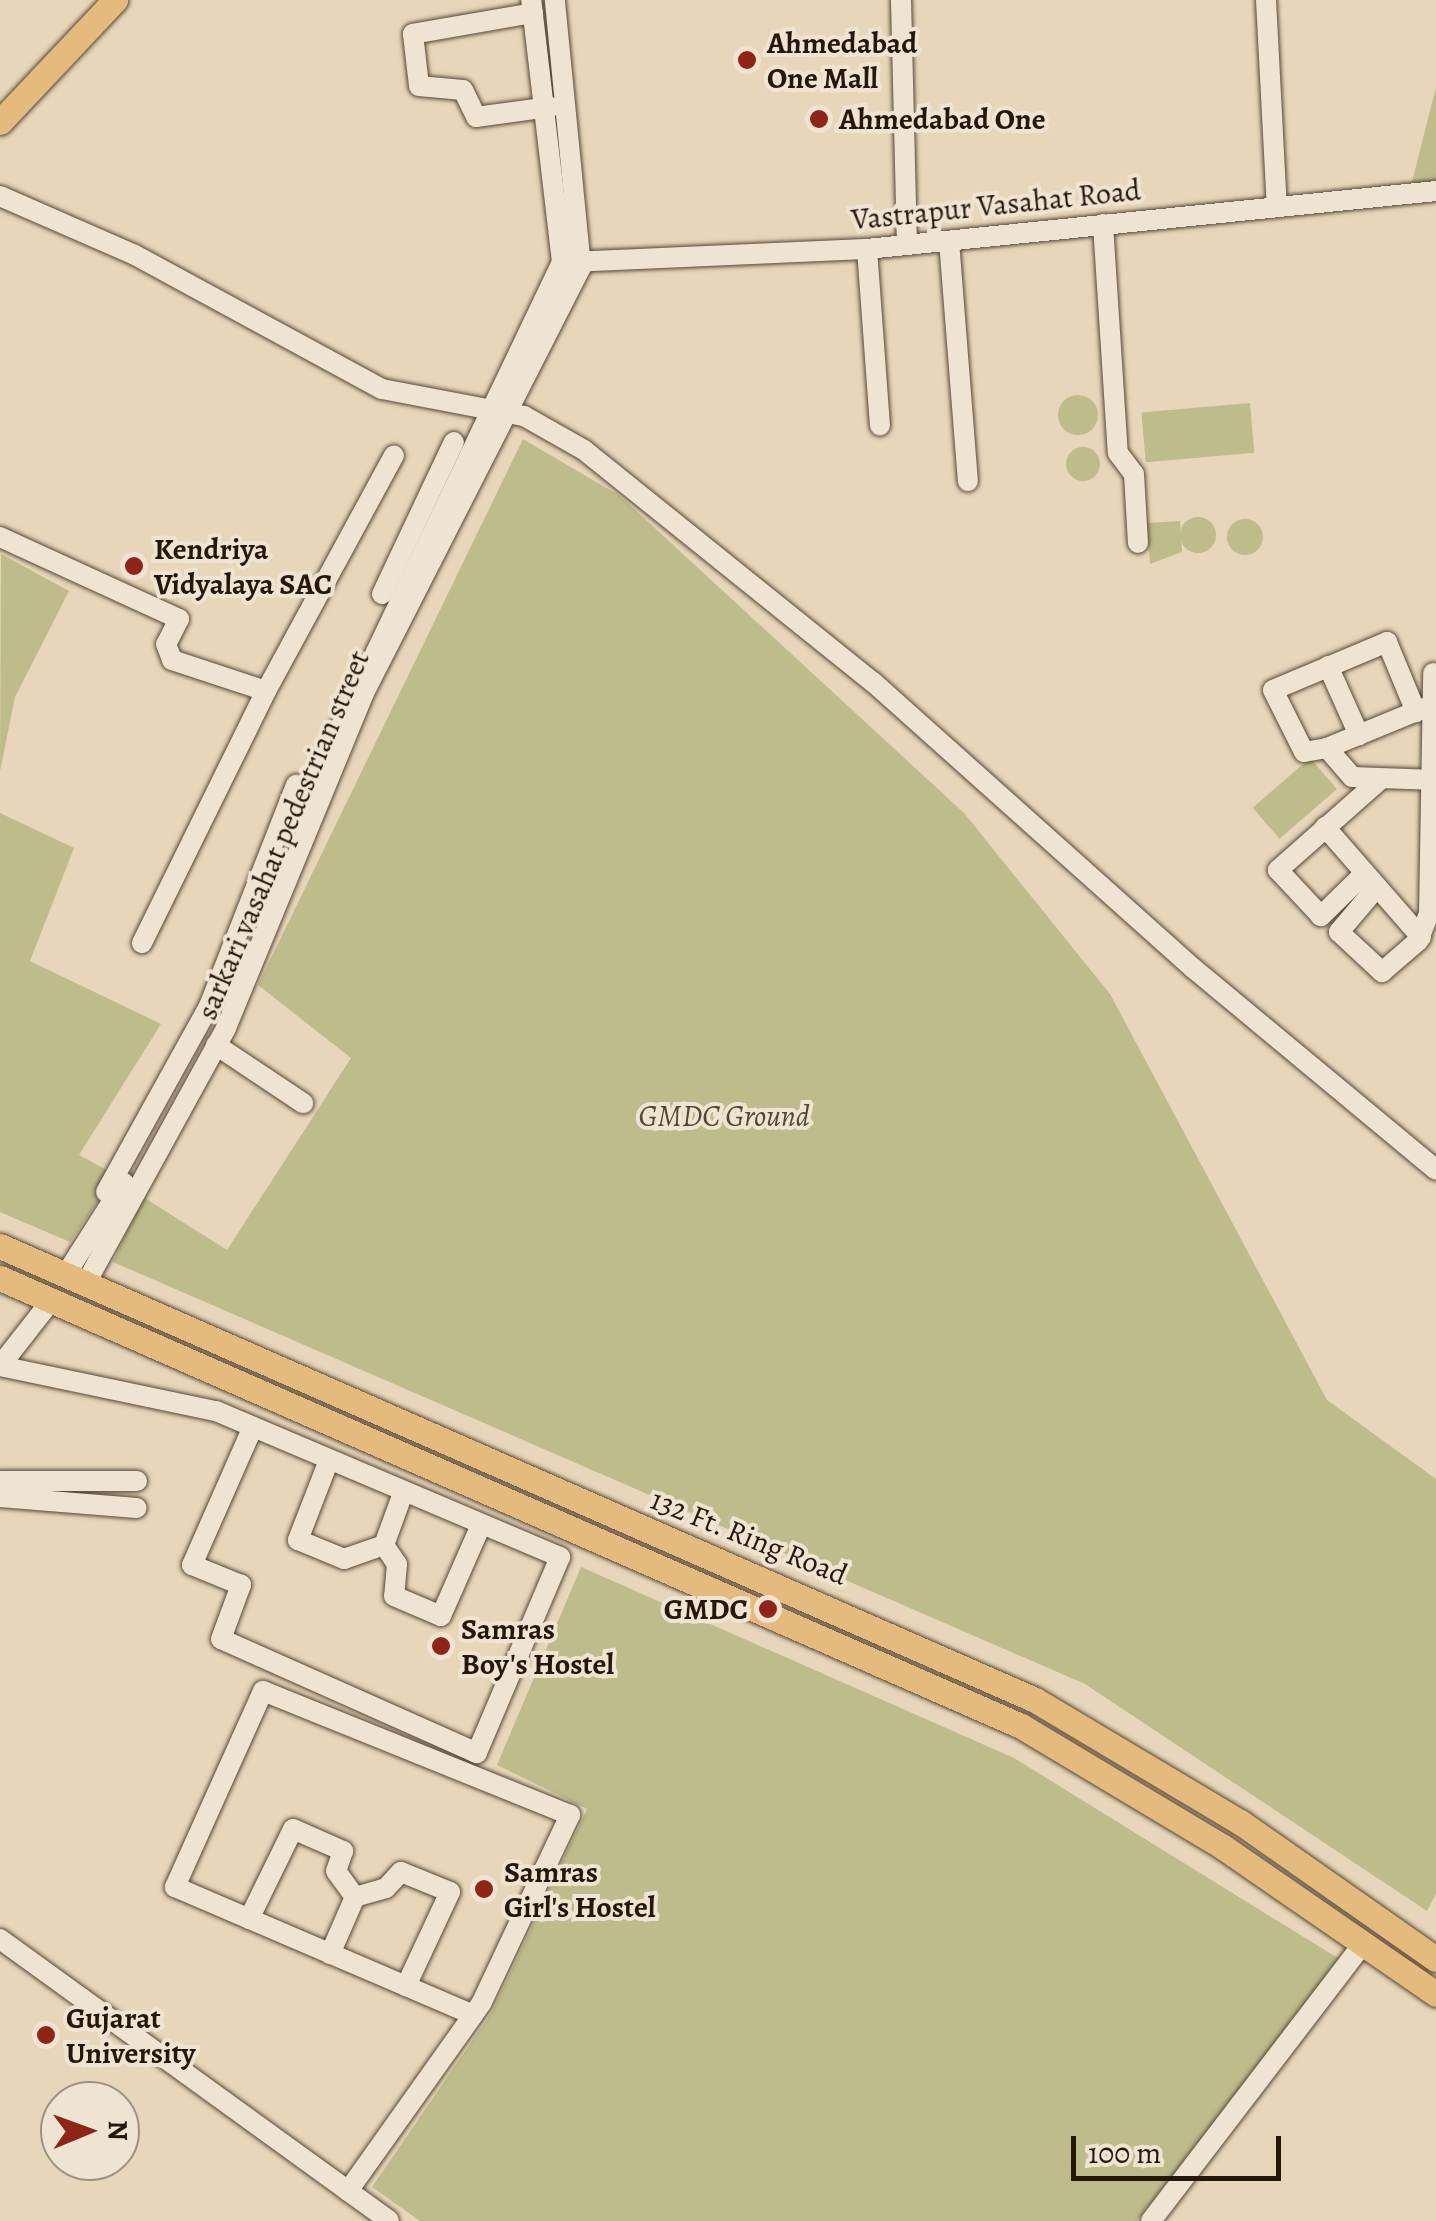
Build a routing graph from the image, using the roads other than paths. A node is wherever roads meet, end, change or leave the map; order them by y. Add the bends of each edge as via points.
1 (97, 0) edge
2 (114, 0) edge
3 (555, 0) edge
4 (901, 0) edge
5 (1266, 0) edge
6 (532, 7) edge
7 (0, 103) edge
8 (550, 107) junction
9 (0, 122) edge
10 (1436, 191) edge
11 (0, 196) edge
12 (1278, 207) junction
13 (1103, 224) junction
14 (949, 241) junction
15 (907, 244) junction
16 (867, 249) junction
17 (571, 262) junction
18 (499, 417) junction
19 (880, 426) dead end
20 (454, 442) dead end
21 (394, 455) dead end
22 (968, 480) dead end
23 (0, 536) edge
24 (1138, 543) dead end
25 (1328, 666) junction
26 (1432, 673) dead end
27 (266, 691) junction
28 (1428, 707) edge
29 (1359, 735) junction
30 (1327, 748) junction
31 (1381, 779) junction
32 (1435, 780) edge
33 (1324, 828) junction
34 (1434, 852) edge
35 (1371, 880) junction
36 (1428, 925) edge
37 (142, 943) dead end
38 (220, 1048) junction
39 (303, 1104) dead end
40 (1436, 1170) edge
41 (0, 1246) edge
42 (76, 1246) dead end
43 (85, 1275) junction
44 (0, 1278) edge
45 (52, 1300) junction
46 (0, 1366) edge
47 (253, 1427) junction
48 (328, 1460) junction
49 (0, 1481) edge
50 (137, 1481) dead end
51 (403, 1493) junction
52 (0, 1497) edge
53 (138, 1508) dead end
54 (480, 1527) junction
55 (384, 1545) junction
56 (354, 1897) junction
57 (249, 1919) junction
58 (0, 1939) edge
59 (1363, 1944) junction
60 (330, 1954) junction
61 (1436, 1959) edge
62 (406, 1986) junction
63 (1435, 1993) edge
64 (473, 2015) junction
65 (348, 2191) junction
66 (389, 2221) edge
67 (1151, 2221) edge

1 - 7 main road
2 - 9 main road
3 - 17 street
4 - 15 street
5 - 12 street
6 - 8 street
6 - 8 street via 413,34 419,86 462,90 476,117
8 - 17 street
10 - 12 street, Vastrapur Vasahat Road
11 - 18 street via 134,255 382,389
12 - 13 street, Vastrapur Vasahat Road
13 - 14 street, Vastrapur Vasahat Road
13 - 24 street via 1118,453 1134,474
14 - 15 street, Vastrapur Vasahat Road
14 - 22 street
15 - 16 street, Vastrapur Vasahat Road
16 - 17 street, Vastrapur Vasahat Road
16 - 19 street
17 - 18 street
18 - 38 street, sarkari vasahat pedestrian street via 508,434 394,648
18 - 40 street via 555,432 664,506
18 - 43 street via 342,708 220,1014
20 - 42 street via 320,724 209,1006
21 - 27 street
23 - 27 street via 179,619 166,644 172,660
25 - 28 street via 1387,642
25 - 29 street
25 - 30 street via 1272,692 1304,752
26 - 28 street
27 - 37 street
28 - 29 street
28 - 32 street
29 - 30 street
30 - 31 street via 1348,775
31 - 32 street
31 - 33 street
32 - 34 street
33 - 35 street
33 - 35 street via 1279,874 1320,916
34 - 36 street
35 - 36 street
35 - 36 street via 1340,934 1382,972
38 - 39 street
38 - 43 street
41 - 43 main road, 132 Ft. Ring Road
43 - 61 main road, 132 Ft. Ring Road via 1034,1700 1240,1822
44 - 45 main road
45 - 46 street
45 - 59 main road via 1021,1726 1158,1805
46 - 47 street
47 - 48 street
47 - 54 street via 192,1566 241,1585 221,1639 477,1752 563,1562
48 - 51 street
48 - 55 street via 298,1540 344,1559
49 - 50 street
51 - 54 street
51 - 55 street
52 - 53 street
54 - 55 street via 442,1616 394,1596 397,1564
56 - 57 street via 336,1871 343,1850 292,1829
56 - 60 street
56 - 62 street via 386,1888 401,1872 450,1892
57 - 60 street
57 - 64 street via 175,1888 263,1691 570,1815
58 - 65 street
59 - 63 main road
59 - 67 street
60 - 62 street
62 - 64 street
64 - 65 street
65 - 66 street

